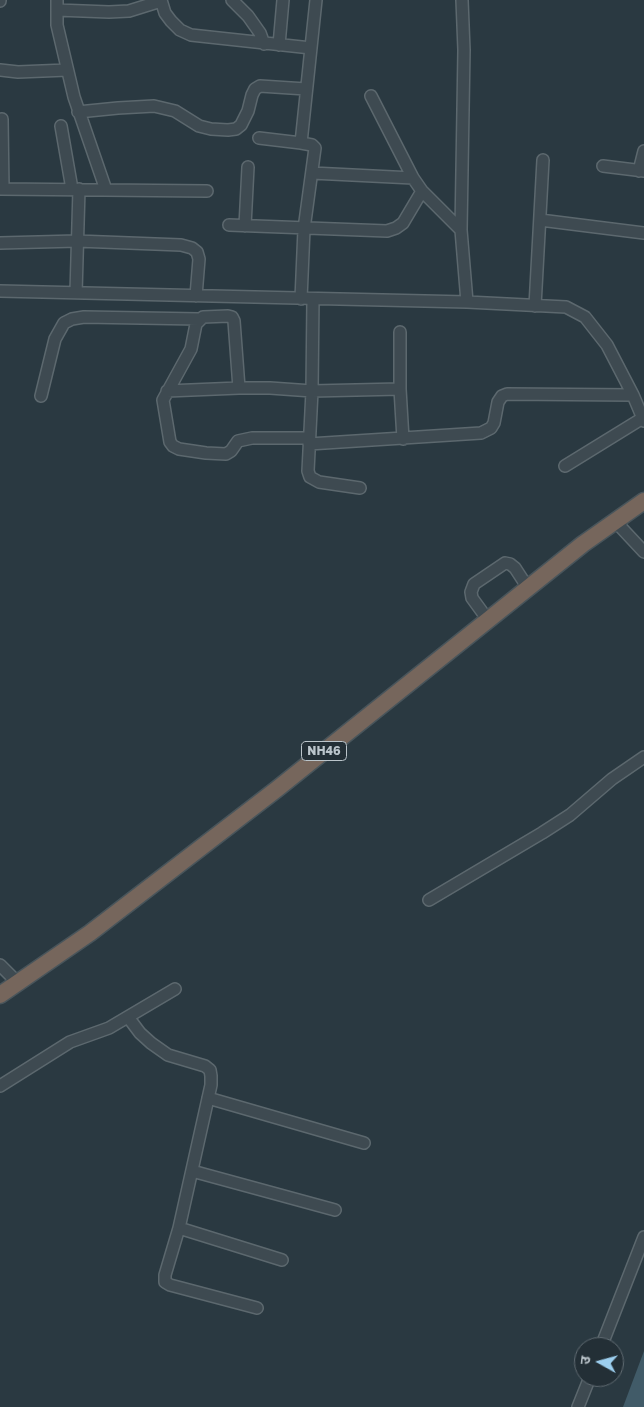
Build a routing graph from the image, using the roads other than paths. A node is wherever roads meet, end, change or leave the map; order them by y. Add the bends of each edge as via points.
1 (232, 0) edge
2 (283, 0) edge
3 (316, 0) edge
4 (462, 0) edge
5 (161, 1) edge
6 (57, 5) edge
7 (264, 44) junction
8 (279, 45) junction
9 (311, 48) junction
10 (0, 70) edge
11 (68, 70) junction
12 (306, 89) junction
13 (371, 96) dead end
14 (78, 112) junction
15 (2, 118) dead end
16 (61, 126) dead end
17 (259, 138) dead end
18 (301, 143) junction
19 (644, 151) edge
20 (543, 160) dead end
21 (603, 166) dead end
22 (248, 167) dead end
23 (641, 171) edge
24 (312, 173) junction
25 (413, 178) junction
26 (2, 188) edge
27 (75, 189) junction
28 (106, 190) junction
29 (207, 191) dead end
30 (422, 191) junction
31 (540, 220) junction
32 (229, 225) dead end
33 (245, 226) junction
34 (304, 229) junction
35 (461, 230) junction
36 (644, 233) edge
37 (77, 241) junction
38 (0, 243) edge
39 (0, 291) edge
40 (76, 293) junction
41 (196, 296) junction
42 (208, 296) junction
43 (301, 299) junction
44 (313, 299) junction
45 (467, 302) junction
46 (535, 306) junction
47 (204, 318) junction
48 (400, 332) dead end
49 (239, 388) junction
50 (400, 389) junction
51 (167, 391) junction
52 (312, 391) junction
53 (633, 395) junction
54 (41, 396) dead end
55 (643, 420) edge
56 (403, 439) junction
57 (309, 441) junction
58 (565, 466) dead end
59 (360, 488) dead end
60 (644, 501) edge
61 (615, 521) junction
62 (644, 552) edge
63 (528, 588) junction
64 (488, 620) junction
65 (644, 757) edge
66 (429, 900) dead end
67 (0, 965) edge
68 (18, 983) junction
69 (176, 989) dead end
70 (0, 995) edge
71 (128, 1017) junction
72 (0, 1086) edge
73 (208, 1098) junction
74 (364, 1143) dead end
75 (192, 1171) junction
76 (335, 1210) dead end
77 (179, 1228) junction
78 (644, 1237) edge
79 (282, 1260) dead end
80 (256, 1308) dead end
81 (605, 1337) edge
82 (586, 1387) edge
83 (578, 1407) edge

1 - 7 street via 248,16
2 - 8 street
3 - 9 street
4 - 35 street
5 - 6 street via 129,11 109,12
5 - 7 street via 171,21 191,35
6 - 11 street
7 - 8 street
8 - 9 street
9 - 12 street
10 - 11 street
11 - 14 street
12 - 14 street via 260,86 252,95 241,125 228,130 199,126 175,111 154,106
12 - 18 street
13 - 25 street
14 - 28 street
15 - 26 street
16 - 27 street
17 - 18 street
18 - 24 street via 315,148
19 - 23 street
20 - 31 street
21 - 23 street
22 - 33 street
24 - 25 street
24 - 34 street
25 - 30 street
26 - 27 street
27 - 28 street
27 - 37 street
28 - 29 street
30 - 34 street via 403,224 387,231
30 - 35 street
31 - 36 street
31 - 46 street
32 - 33 street
33 - 34 street
34 - 43 street
35 - 45 street
37 - 38 street
37 - 40 street
37 - 41 street via 192,248 199,259
39 - 40 street
40 - 41 street
41 - 42 street
42 - 43 street
42 - 47 street
43 - 44 street
44 - 45 street
44 - 52 street
45 - 46 street
46 - 53 street via 566,307 585,317 607,345
47 - 49 street via 228,316 234,321
47 - 51 street via 196,324 191,349
47 - 54 street via 72,318 64,323 55,339
48 - 50 street
49 - 51 street
49 - 52 street
50 - 52 street
50 - 56 street
51 - 57 street via 163,406 170,442 179,449 226,454 238,441 252,438
52 - 57 street
53 - 55 street
53 - 56 street via 507,394 498,402 494,422 486,431
55 - 58 street
56 - 57 street
57 - 59 street via 308,471 313,480
60 - 61 highway, NH46
61 - 62 street
61 - 63 highway, NH46
63 - 64 highway, NH46
63 - 64 street via 515,568 505,563 474,584 472,598
64 - 68 highway, NH46 via 277,789 90,933
65 - 66 street via 542,833
67 - 68 street
68 - 70 highway, NH46
69 - 71 street
71 - 72 street via 109,1028 70,1042
71 - 73 street via 140,1033 161,1050 210,1070
73 - 74 street
73 - 75 street
75 - 76 street
75 - 77 street
77 - 79 street
77 - 80 street via 165,1275 166,1282
78 - 81 street
82 - 83 street

